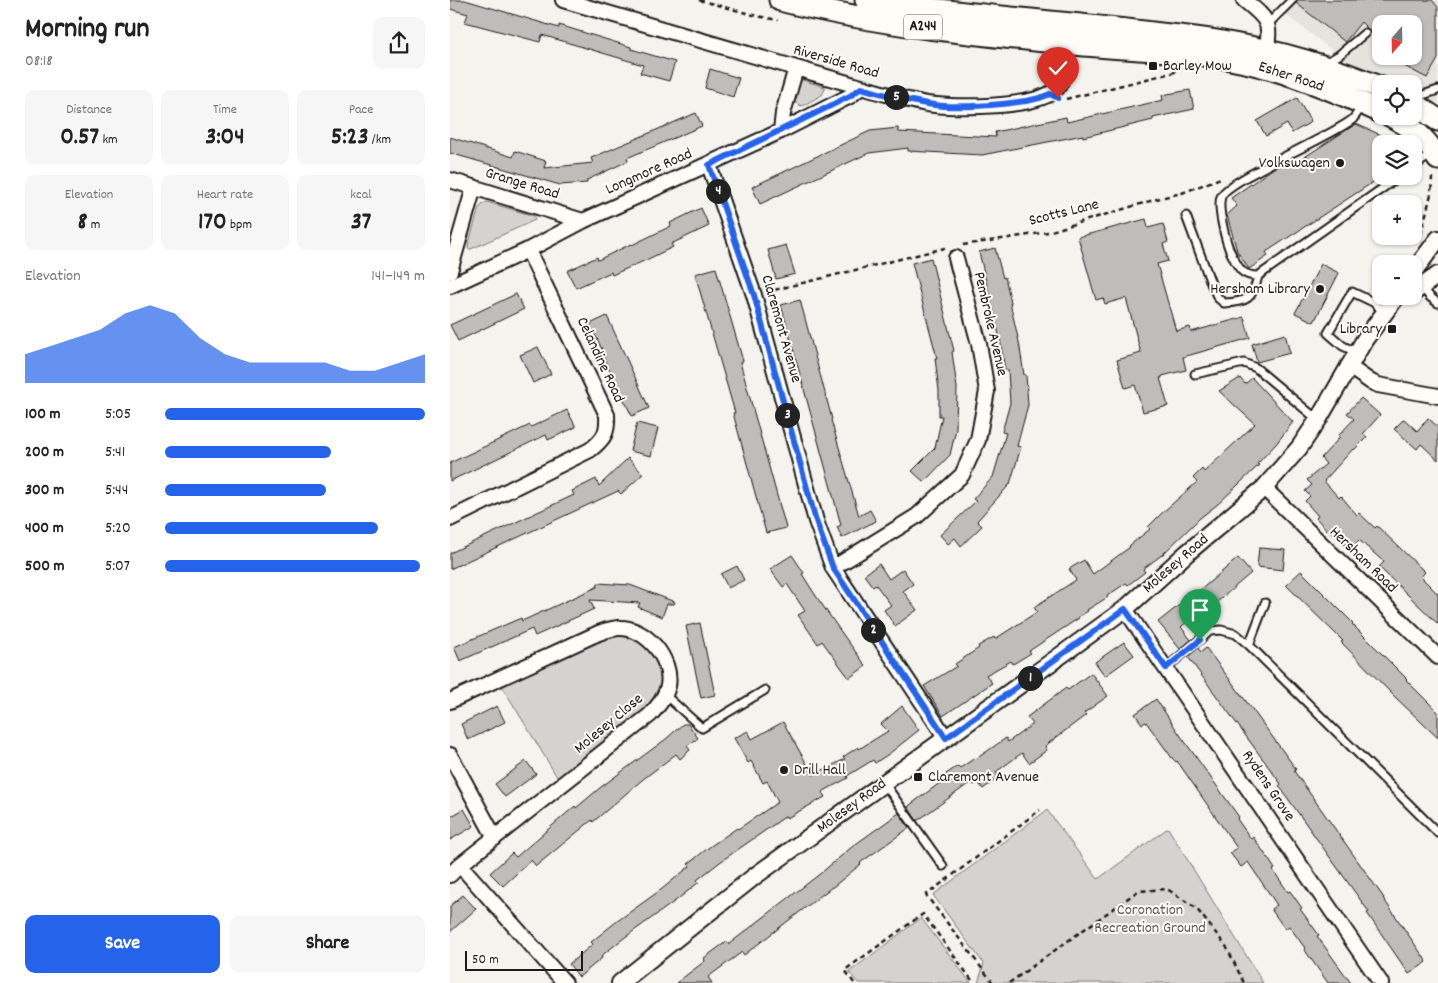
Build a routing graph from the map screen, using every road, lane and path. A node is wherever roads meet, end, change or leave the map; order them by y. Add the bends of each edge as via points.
1 (564, 0) edge
2 (780, 0) edge
3 (866, 0) edge
4 (1244, 0) edge
5 (1292, 0) edge
6 (1267, 25) junction
7 (1365, 33) dead end
8 (1066, 44) junction
9 (1266, 51) junction
10 (1320, 66) junction
11 (796, 68) junction
12 (1181, 71) dead end
13 (1372, 85) edge
14 (861, 88) junction
15 (1438, 89) edge
16 (1050, 94) junction
17 (1422, 95) edge
18 (1372, 108) edge
19 (1422, 109) edge
20 (1438, 120) edge
21 (1407, 125) edge
22 (781, 131) junction
23 (1435, 163) edge
24 (709, 165) junction
25 (1422, 165) edge
26 (1224, 177) dead end
27 (450, 180) edge
28 (1387, 185) edge
29 (474, 187) junction
30 (1186, 216) dead end
31 (583, 221) junction
32 (1422, 228) edge
33 (1438, 239) edge
34 (528, 250) junction
35 (955, 250) junction
36 (1422, 260) edge
37 (450, 271) edge
38 (1438, 275) edge
39 (1258, 276) junction
40 (1422, 282) edge
41 (450, 286) edge
42 (1422, 290) edge
43 (754, 295) junction
44 (1372, 302) edge
45 (1438, 303) edge
46 (1391, 305) edge
47 (1352, 359) junction
48 (1195, 374) dead end
49 (1438, 396) edge
50 (1318, 420) junction
51 (1264, 488) junction
52 (450, 519) edge
53 (833, 568) junction
54 (1265, 603) dead end
55 (1125, 609) junction
56 (1249, 645) junction
57 (1438, 657) edge
58 (1166, 668) junction
59 (765, 690) dead end
60 (665, 695) junction
61 (450, 701) edge
62 (946, 738) junction
63 (450, 755) edge
64 (884, 783) junction
65 (1040, 810) dead end
66 (1438, 833) edge
67 (495, 838) junction
68 (943, 866) dead end
69 (455, 870) edge
70 (566, 983) edge
71 (620, 983) edge
72 (854, 983) edge
73 (974, 983) edge
74 (993, 983) edge
75 (1009, 983) edge
76 (1244, 983) edge
77 (1381, 983) edge

1 - 11 street, Riverside Road
2 - 8 main road, Esher Road / A244 via 881,21
3 - 9 main road, Esher Road / A244 via 1227,42
4 - 6 street via 1262,15
5 - 6 lane
6 - 9 street via 1269,39
7 - 10 lane
8 - 16 street via 1060,83
8 - 18 main road, Esher Road / A244 via 1170,51 1250,63 1310,82
9 - 10 main road, Esher Road / A244
10 - 13 main road, Esher Road / A244
11 - 14 street, Riverside Road
11 - 22 street
12 - 16 path via 1068,99
14 - 16 street, Riverside Road via 944,106 1026,101
14 - 22 street, Longmore Road
15 - 17 lane
18 - 39 lane via 1225,190 1220,212 1230,251 1242,272
19 - 20 main road
21 - 23 main road via 1424,139
22 - 24 street, Longmore Road
23 - 25 lane
23 - 32 path
24 - 31 street, Longmore Road
24 - 43 street, Claremont Avenue
26 - 35 path, Scotts Lane via 1182,193 1048,232
27 - 29 street, Grange Road
28 - 39 lane
29 - 31 street, Grange Road
29 - 37 street
30 - 39 lane via 1212,286 1224,303 1252,295
31 - 34 street, Longmore Road
33 - 36 street
34 - 41 street, Longmore Road
34 - 52 street, Celandine Road via 607,415 608,428 599,443 590,450
35 - 43 path, Scotts Lane via 933,250
35 - 53 street, Pembroke Avenue via 980,344 987,391 978,440 962,475 917,516
38 - 40 street
42 - 45 lane
43 - 53 street, Claremont Avenue via 816,521
44 - 47 lane via 1352,292 1328,333
46 - 47 street, Molesey Road
47 - 49 street via 1371,382
47 - 50 street, Molesey Road
48 - 50 lane via 1244,363 1256,368
50 - 51 street, Molesey Road via 1299,448
51 - 55 street, Molesey Road
51 - 57 street, Hersham Road
53 - 62 street, Claremont Avenue
54 - 56 lane
55 - 58 street, Rydens Grove
55 - 62 street, Molesey Road
56 - 58 lane via 1236,634 1210,631
56 - 66 lane
58 - 77 street, Rydens Grove
59 - 60 lane via 702,728
60 - 61 street, Molesey Close via 668,674 661,653 643,636 619,628 592,636
60 - 67 street, Molesey Close via 650,715
62 - 64 street, Molesey Road
63 - 67 street
64 - 68 lane
64 - 71 street, Molesey Road via 755,876
65 - 74 path via 926,895
67 - 69 street, Molesey Close
69 - 70 street, Molesey Close
72 - 73 path via 845,970 923,914
75 - 76 path via 1138,891 1168,889 1196,908 1226,946

